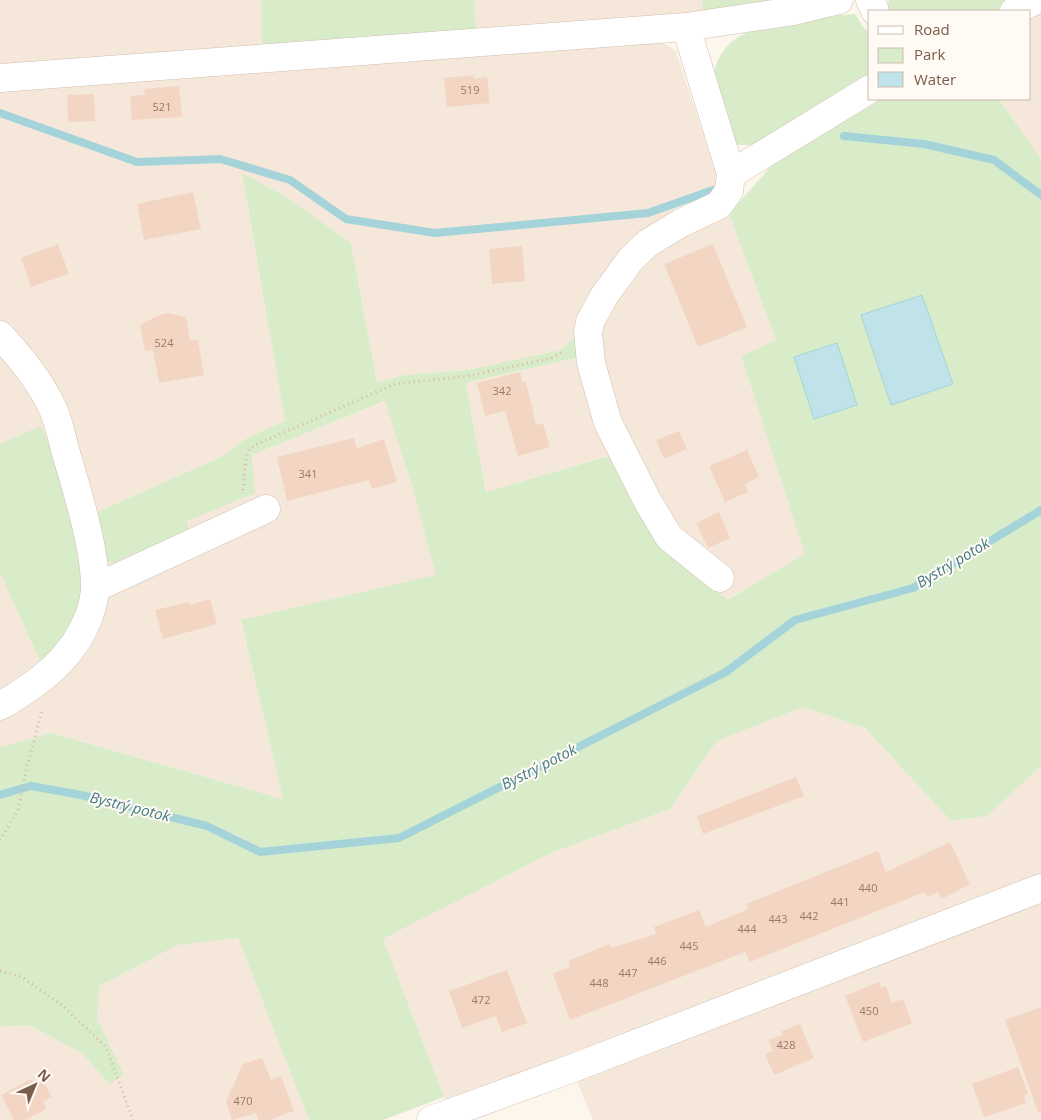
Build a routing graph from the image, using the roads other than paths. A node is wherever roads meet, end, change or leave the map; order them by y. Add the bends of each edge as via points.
1 (839, 0) edge
2 (1036, 0) edge
3 (1016, 10) edge
4 (686, 27) junction
5 (0, 78) edge
6 (868, 90) edge
7 (731, 174) junction
8 (0, 335) edge
9 (266, 509) dead end
10 (720, 578) dead end
11 (95, 588) junction
12 (0, 706) edge
13 (1041, 888) edge
14 (431, 1120) edge

1 - 4 street via 794,11
2 - 3 street
4 - 5 street
4 - 7 street
6 - 7 street
7 - 10 street via 729,191 719,205 680,223 648,243 631,259 604,296 588,332 591,363 608,423 647,500 669,537
8 - 11 street via 40,384 54,411 92,558
9 - 11 street
11 - 12 street via 89,616 75,644 54,670 32,688
13 - 14 street

